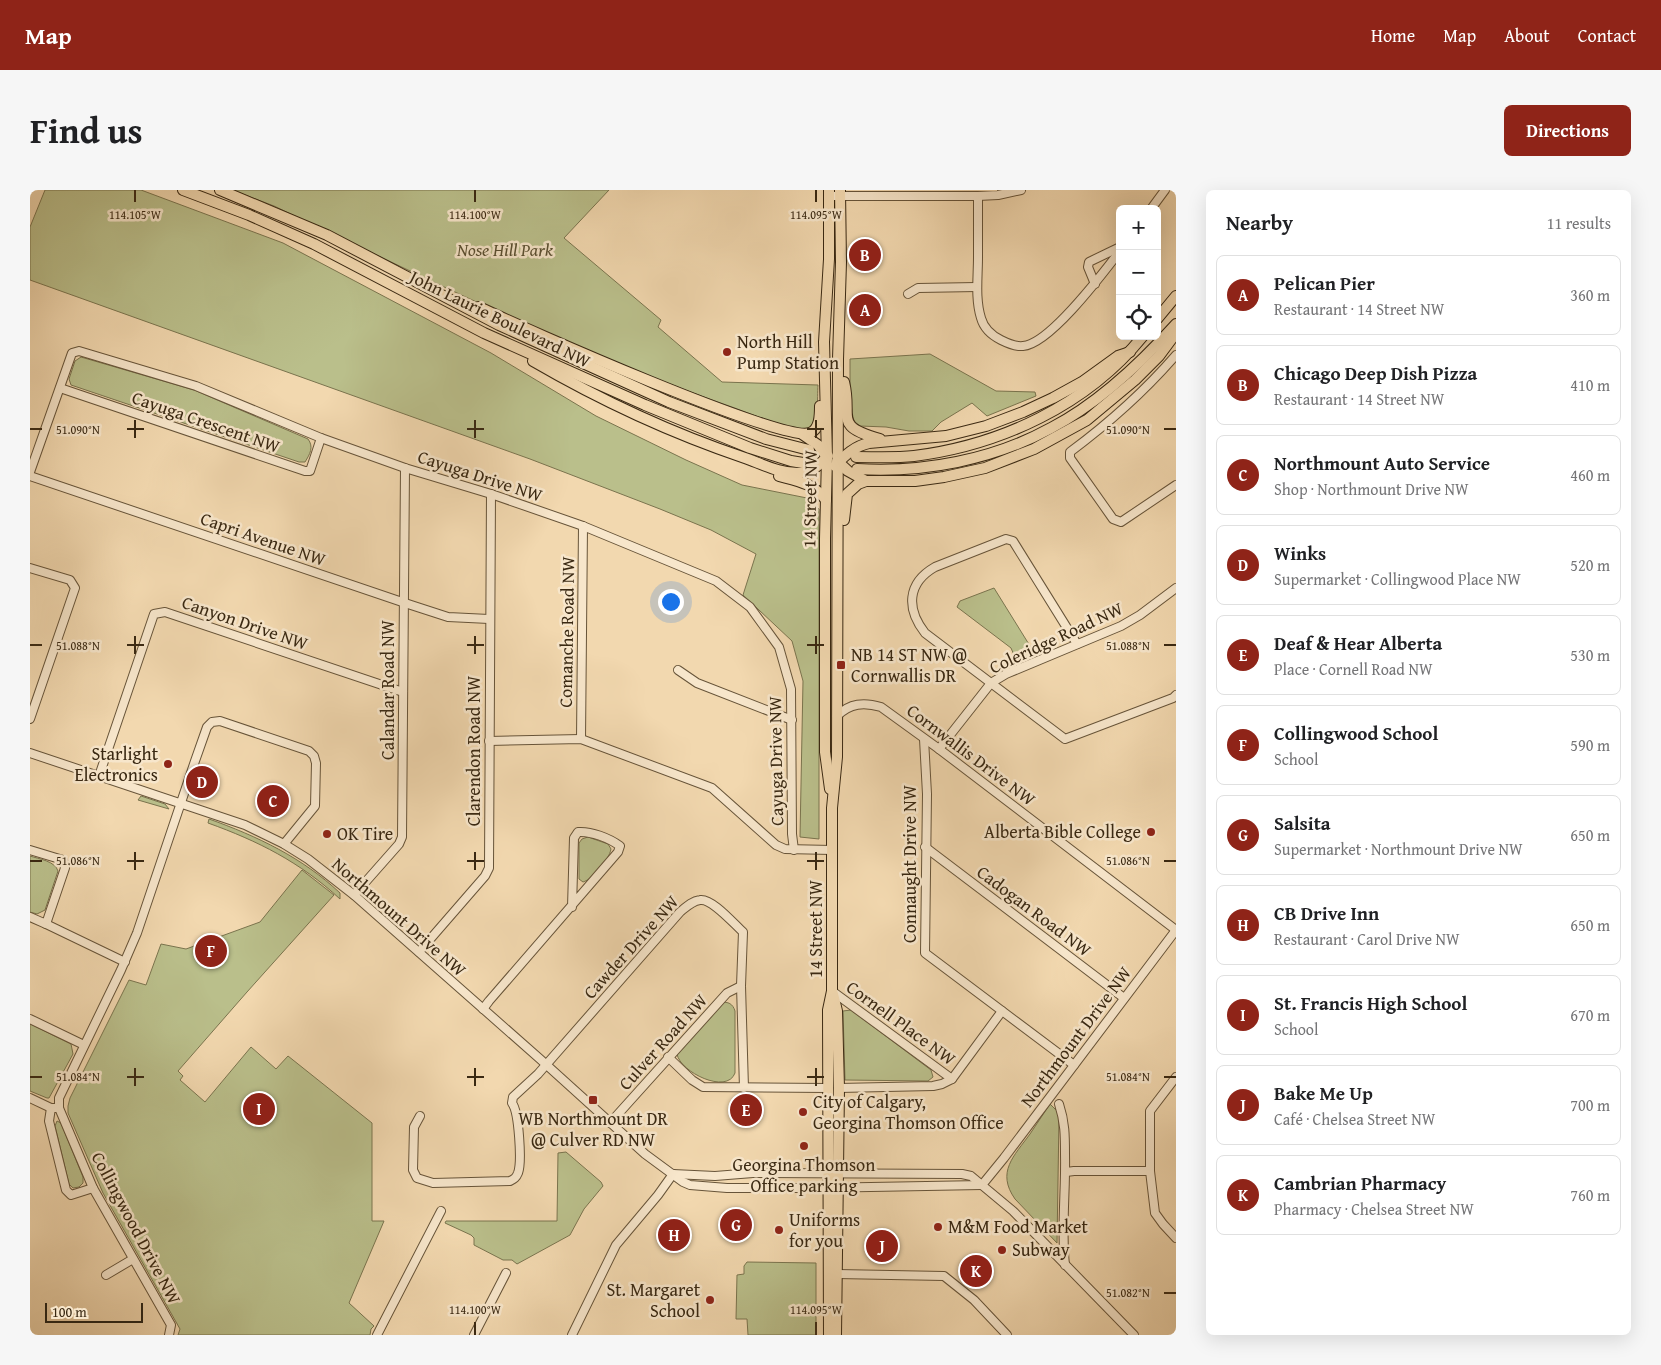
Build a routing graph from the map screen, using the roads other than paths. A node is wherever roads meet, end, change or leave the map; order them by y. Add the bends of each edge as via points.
1 (183, 190) edge
2 (220, 190) edge
3 (1021, 190) edge
4 (1165, 190) edge
5 (931, 192) edge
6 (835, 193) edge
7 (978, 196) junction
8 (1154, 205) edge
9 (1118, 250) edge
10 (1119, 250) edge
11 (1095, 284) junction
12 (977, 287) junction
13 (908, 294) dead end
14 (446, 296) junction
15 (1176, 296) edge
16 (1161, 314) edge
17 (1176, 324) edge
18 (484, 333) junction
19 (1176, 333) edge
20 (1140, 340) edge
21 (1130, 352) junction
22 (1176, 355) edge
23 (838, 359) junction
24 (825, 373) junction
25 (60, 388) junction
26 (802, 434) junction
27 (321, 438) junction
28 (839, 440) junction
29 (889, 441) junction
30 (702, 444) junction
31 (809, 450) dead end
32 (830, 454) junction
33 (856, 457) dead end
34 (809, 464) dead end
35 (405, 468) junction
36 (857, 469) dead end
37 (836, 470) junction
38 (30, 472) edge
39 (30, 476) edge
40 (826, 478) junction
41 (866, 481) junction
42 (1176, 485) edge
43 (491, 494) junction
44 (826, 500) junction
45 (583, 526) junction
46 (30, 568) edge
47 (837, 583) junction
48 (1176, 588) edge
49 (403, 602) junction
50 (489, 619) junction
51 (1077, 644) junction
52 (678, 670) dead end
53 (991, 683) junction
54 (403, 692) junction
55 (1175, 698) edge
56 (837, 716) junction
57 (30, 719) edge
58 (792, 720) junction
59 (580, 739) junction
60 (924, 739) junction
61 (489, 741) junction
62 (939, 749) junction
63 (30, 752) edge
64 (99, 776) junction
65 (181, 803) junction
66 (832, 808) junction
67 (284, 844) junction
68 (925, 847) junction
69 (30, 850) edge
70 (794, 850) junction
71 (832, 850) junction
72 (354, 895) junction
73 (572, 907) junction
74 (30, 917) edge
75 (46, 924) junction
76 (1176, 930) edge
77 (419, 952) junction
78 (125, 962) junction
79 (741, 986) junction
80 (832, 991) junction
81 (1124, 998) junction
82 (483, 1009) junction
83 (1002, 1010) junction
84 (30, 1019) edge
85 (84, 1045) junction
86 (668, 1057) junction
87 (546, 1064) junction
88 (1074, 1065) junction
89 (1176, 1077) edge
90 (952, 1079) junction
91 (744, 1088) junction
92 (828, 1088) junction
93 (839, 1088) junction
94 (30, 1098) edge
95 (1059, 1104) dead end
96 (55, 1108) junction
97 (420, 1116) dead end
98 (610, 1123) junction
99 (1150, 1171) junction
100 (1066, 1172) junction
101 (673, 1174) junction
102 (834, 1174) junction
103 (982, 1186) junction
104 (93, 1188) junction
105 (834, 1188) junction
106 (441, 1211) dead end
107 (1176, 1238) edge
108 (133, 1259) junction
109 (1065, 1265) junction
110 (506, 1274) dead end
111 (837, 1274) junction
112 (106, 1275) dead end
113 (170, 1335) edge
114 (378, 1335) edge
115 (474, 1335) edge
116 (572, 1335) edge
117 (828, 1335) edge
118 (836, 1335) edge
119 (1007, 1335) edge
120 (1134, 1335) edge

1 - 18 main road, John Laurie Boulevard NW via 314,244
2 - 14 main road, John Laurie Boulevard NW via 327,236
3 - 7 street
4 - 8 street
5 - 6 street
5 - 7 street
6 - 23 main road, 14 Street NW via 840,309
6 - 24 main road, 14 Street NW via 824,342
7 - 12 street
9 - 11 street via 1089,262
10 - 11 street
11 - 12 street via 1062,320 1034,342 1023,346 1003,341 986,330 981,320
12 - 13 street via 918,288
14 - 26 main road via 471,303 746,419
14 - 31 main road, John Laurie Boulevard NW via 499,325 669,402 766,439
15 - 16 main road
17 - 36 main road via 1133,369 1051,428 968,460 912,469
18 - 30 main road via 549,371
18 - 34 main road, John Laurie Boulevard NW via 724,438 771,455
19 - 41 main road via 1135,380 1087,420 1034,449 984,468 944,477 915,481
20 - 21 main road
21 - 29 main road via 1118,356 1053,398 995,423 946,436
21 - 33 main road via 1088,390 1019,428 993,438 914,456
22 - 42 street via 1125,408 1070,452 1070,458 1113,520 1121,522
23 - 28 main road, 14 Street NW
23 - 29 main road via 848,423 862,433
24 - 26 main road via 820,385 820,416 815,430
24 - 32 main road, 14 Street NW
25 - 27 street, Cayuga Crescent NW via 305,471 310,470
25 - 27 street, Cayuga Drive NW via 72,353 79,351 196,386
25 - 38 street, Cayuga Drive NW
26 - 32 main road
27 - 35 street, Cayuga Drive NW
28 - 32 main road
28 - 37 main road, 14 Street NW
29 - 37 main road via 859,445
30 - 32 main road via 778,470 797,473 817,467
30 - 44 main road via 749,467 804,482
32 - 37 main road
32 - 40 main road, 14 Street NW
35 - 43 street, Cayuga Drive NW
35 - 49 street, Calandar Road NW
37 - 40 main road
37 - 41 main road
37 - 47 main road, 14 Street NW
39 - 49 street, Capri Avenue NW
40 - 44 main road, 14 Street NW
41 - 47 main road via 847,494
43 - 45 street, Cayuga Drive NW
43 - 50 street, Clarendon Road NW
44 - 66 main road, 14 Street NW via 825,752
45 - 58 street, Cayuga Drive NW via 716,581 750,607 779,647 791,689
45 - 59 street, Comanche Road NW
46 - 57 street via 70,580 75,588
47 - 56 main road, 14 Street NW
48 - 51 street, Coleridge Road NW via 1121,626
49 - 50 street, Capri Avenue NW via 448,616
49 - 54 street, Calandar Road NW
50 - 61 street, Clarendon Road NW
51 - 53 street, Coleridge Road NW
51 - 53 street via 1013,541 1006,539 926,572 912,594 912,609 917,622 924,633
52 - 58 street via 697,683
53 - 55 street via 1065,739
53 - 62 street, Coleridge Road NW
54 - 64 street, Canyon Drive NW via 165,612 154,614
54 - 72 street, Calandar Road NW via 402,837
56 - 60 street, Cornwallis Drive NW via 854,705 872,704 881,707
56 - 66 main road, 14 Street NW
58 - 70 street, Cayuga Drive NW
59 - 61 street
59 - 70 street via 712,788 776,845
60 - 62 street, Cornwallis Drive NW
60 - 68 street, Connaught Drive NW
61 - 77 street, Clarendon Road NW via 488,868 485,876
62 - 76 street, Cornwallis Drive NW
63 - 64 street, Northmount Drive NW
64 - 65 street, Northmount Drive NW
65 - 67 street, Northmount Drive NW via 245,825
65 - 67 street via 207,727 212,722 220,721 309,751 316,763 315,806
65 - 78 street
66 - 71 main road, 14 Street NW
67 - 72 street, Northmount Drive NW
68 - 81 street, Cadogan Road NW
68 - 83 street, Connaught Drive NW via 925,953
69 - 75 street via 62,860 65,868
70 - 71 street
71 - 80 main road, 14 Street NW
72 - 77 street, Northmount Drive NW
73 - 73 street via 574,838 578,832 586,832 615,842 620,846 618,852
73 - 82 street
74 - 75 street
75 - 78 street
76 - 81 street, Northmount Drive NW
77 - 82 street, Northmount Drive NW
78 - 85 street
79 - 86 street, Culver Road NW via 727,992
79 - 87 street, Cawder Drive NW via 743,932 711,903 701,899 690,903
79 - 91 street, Cawder Drive NW
80 - 90 street, Cornell Place NW
80 - 92 main road, 14 Street NW via 828,1010
80 - 93 main road, 14 Street NW via 837,1011
81 - 88 street, Northmount Drive NW
82 - 87 street, Northmount Drive NW
83 - 88 street, Connaught Drive NW
83 - 90 street
84 - 85 street
85 - 96 street
86 - 91 street via 703,1086
86 - 98 street, Culver Road NW
87 - 97 street, Cawder Drive NW via 513,1097 518,1121 520,1165 518,1174 510,1181 433,1183 417,1178 413,1170 414,1127
87 - 98 street, Northmount Drive NW
88 - 103 street, Northmount Drive NW
89 - 99 street via 1150,1111
90 - 93 street via 933,1086
91 - 92 street
92 - 102 main road, 14 Street NW
93 - 102 main road, 14 Street NW
94 - 96 street
95 - 100 street via 1064,1120
96 - 104 street, Collingwood Drive NW
96 - 104 street via 49,1121 66,1190 71,1195
98 - 101 street, Northmount Drive NW
99 - 100 street
99 - 107 street via 1155,1213
100 - 109 street
101 - 102 street
101 - 105 street, Northmount Drive NW via 690,1185
101 - 116 street via 616,1245
102 - 103 street via 962,1174 971,1176
102 - 105 main road, 14 Street NW
103 - 105 street, Northmount Drive NW
103 - 109 street via 1013,1212
104 - 108 street, Collingwood Drive NW
105 - 111 main road, 14 Street NW
105 - 117 main road, 14 Street NW
106 - 114 street
108 - 112 street
108 - 113 street, Collingwood Drive NW via 171,1325
109 - 120 street
110 - 115 street
111 - 118 main road, 14 Street NW
111 - 119 street via 944,1276 974,1300

